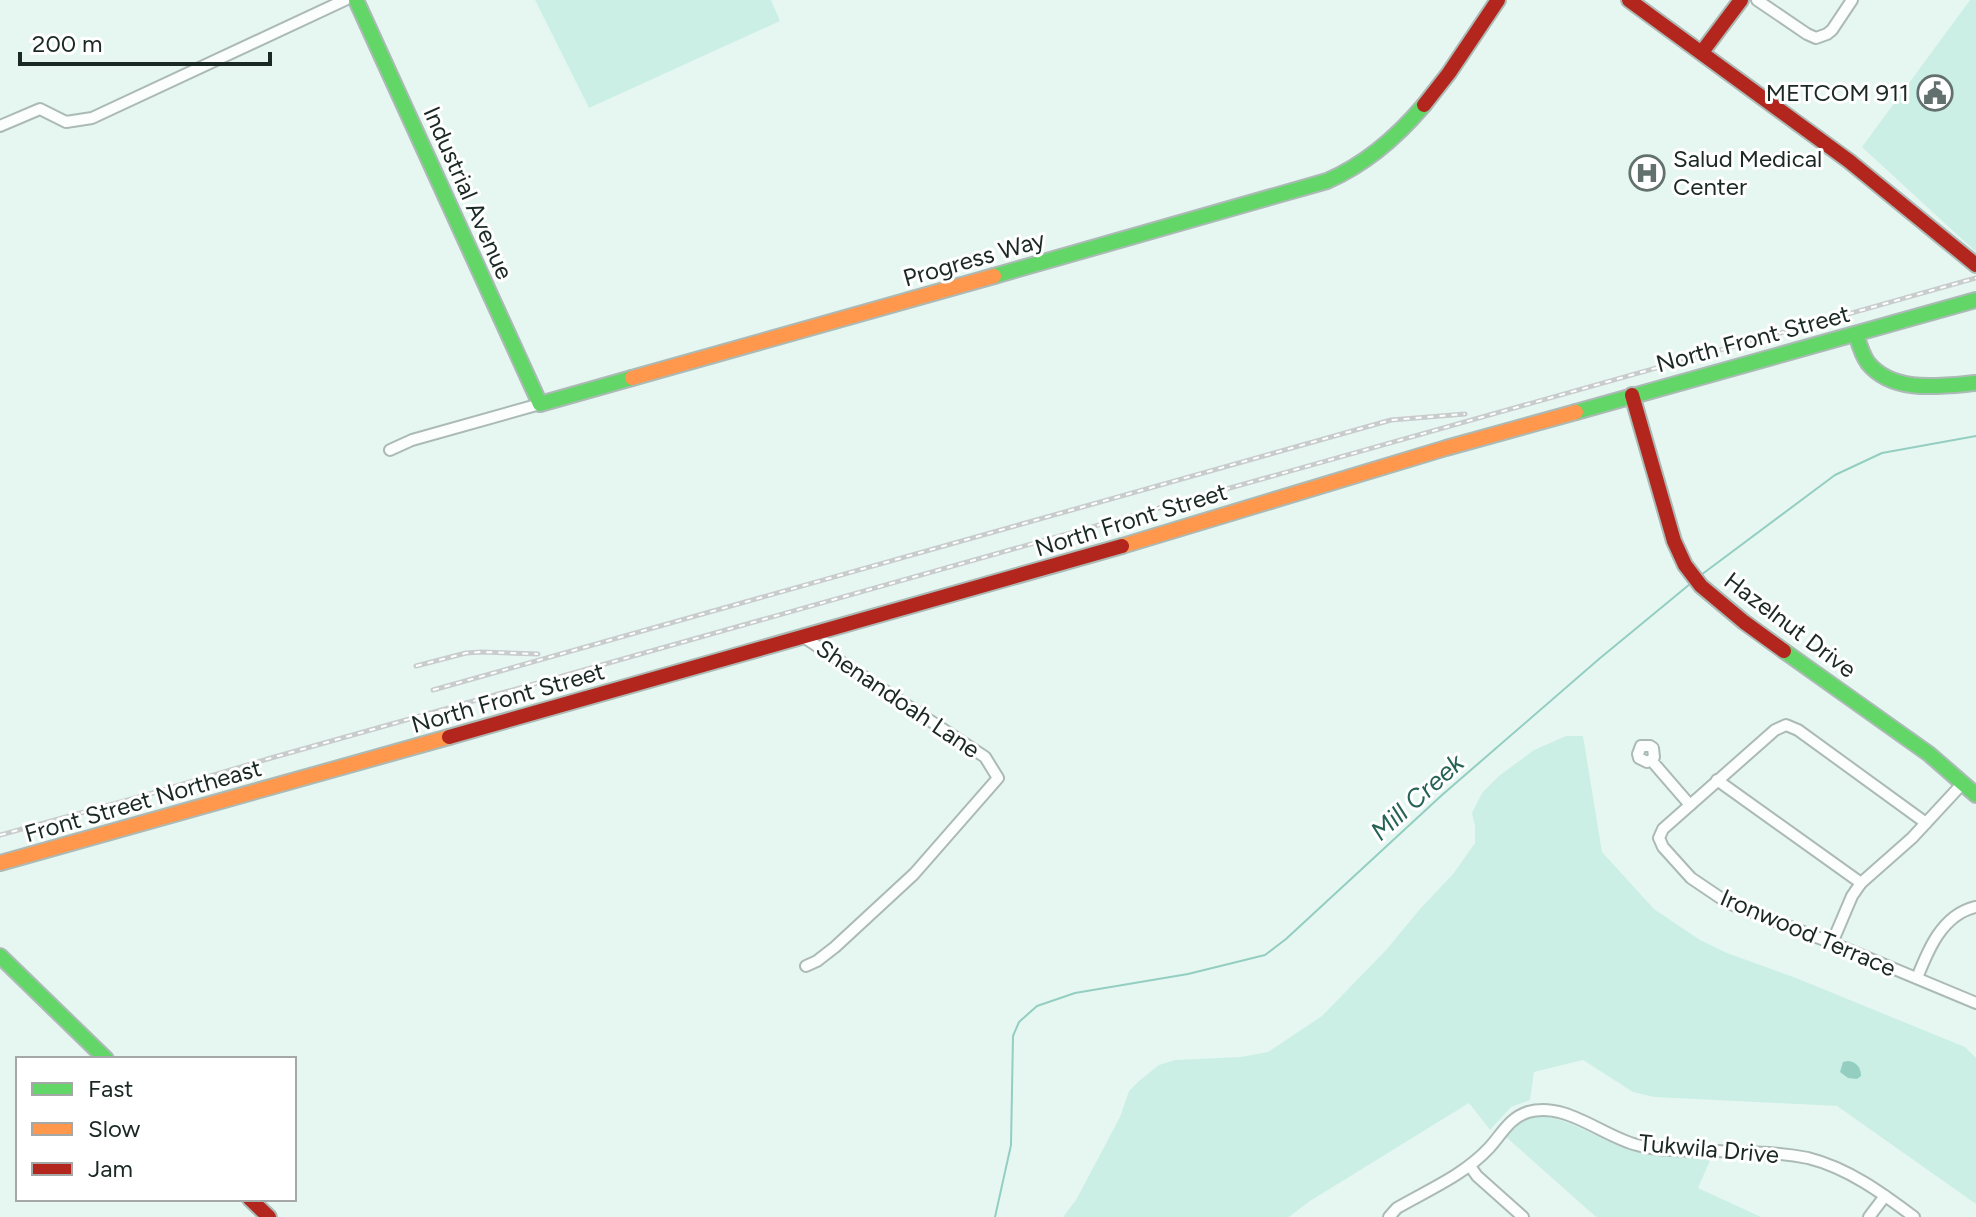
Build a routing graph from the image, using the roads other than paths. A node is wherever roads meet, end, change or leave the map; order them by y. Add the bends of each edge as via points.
1 (345, 0) edge
2 (356, 0) edge
3 (1498, 0) edge
4 (1629, 0) edge
5 (1741, 0) edge
6 (1757, 0) edge
7 (1852, 0) edge
8 (1702, 52) junction
9 (0, 126) edge
10 (1976, 265) edge
11 (1972, 301) edge
12 (1856, 334) junction
13 (1976, 383) edge
14 (1632, 395) junction
15 (540, 404) junction
16 (390, 450) dead end
17 (805, 638) junction
18 (1651, 760) dead end
19 (297, 780) joint
20 (1717, 780) junction
21 (1963, 783) junction
22 (1976, 795) edge
23 (1690, 805) junction
24 (1926, 823) junction
25 (0, 863) edge
26 (1861, 883) junction
27 (1976, 906) edge
28 (1832, 943) junction
29 (0, 956) edge
30 (806, 966) dead end
31 (1917, 978) junction
32 (1976, 1003) edge
33 (104, 1057) edge
34 (1470, 1166) junction
35 (1885, 1196) junction
36 (252, 1201) edge
37 (269, 1217) edge
38 (1389, 1217) edge
39 (1523, 1217) edge
40 (1869, 1217) edge
41 (1914, 1217) edge

1 - 9 street via 92,118 66,122 40,109
2 - 15 main road, Industrial Avenue
3 - 15 main road, Progress Way via 1411,122 1373,155 1333,178
4 - 8 main road
5 - 8 main road
6 - 7 street via 1816,38 1832,30
8 - 10 main road via 1840,153
11 - 12 main road, North Front Street
12 - 13 main road via 1868,363 1893,380 1931,387
12 - 14 main road, North Front Street
14 - 17 main road, North Front Street
14 - 21 main road, Hazelnut Drive via 1671,533 1701,586
15 - 16 street, Progress Way
17 - 19 main road, North Front Street
17 - 30 street, Shenandoah Lane via 985,757 998,778 914,874 835,947
18 - 23 street
19 - 25 main road, Front Street Northeast
20 - 23 street
20 - 24 street via 1786,725
20 - 26 street
21 - 22 main road, Hazelnut Drive
21 - 24 street
23 - 28 street, Ironwood Terrace via 1659,838 1681,868 1719,899
24 - 26 street
26 - 28 street
27 - 31 street via 1940,931
28 - 31 street, Ironwood Terrace
29 - 33 main road
31 - 32 street, Ironwood Terrace
34 - 35 street, Tukwila Drive via 1516,1117 1553,1109 1643,1147 1809,1159 1848,1173
34 - 38 street, Tukwila Drive
34 - 39 street
35 - 40 street
35 - 41 street, Tukwila Drive
36 - 37 main road

